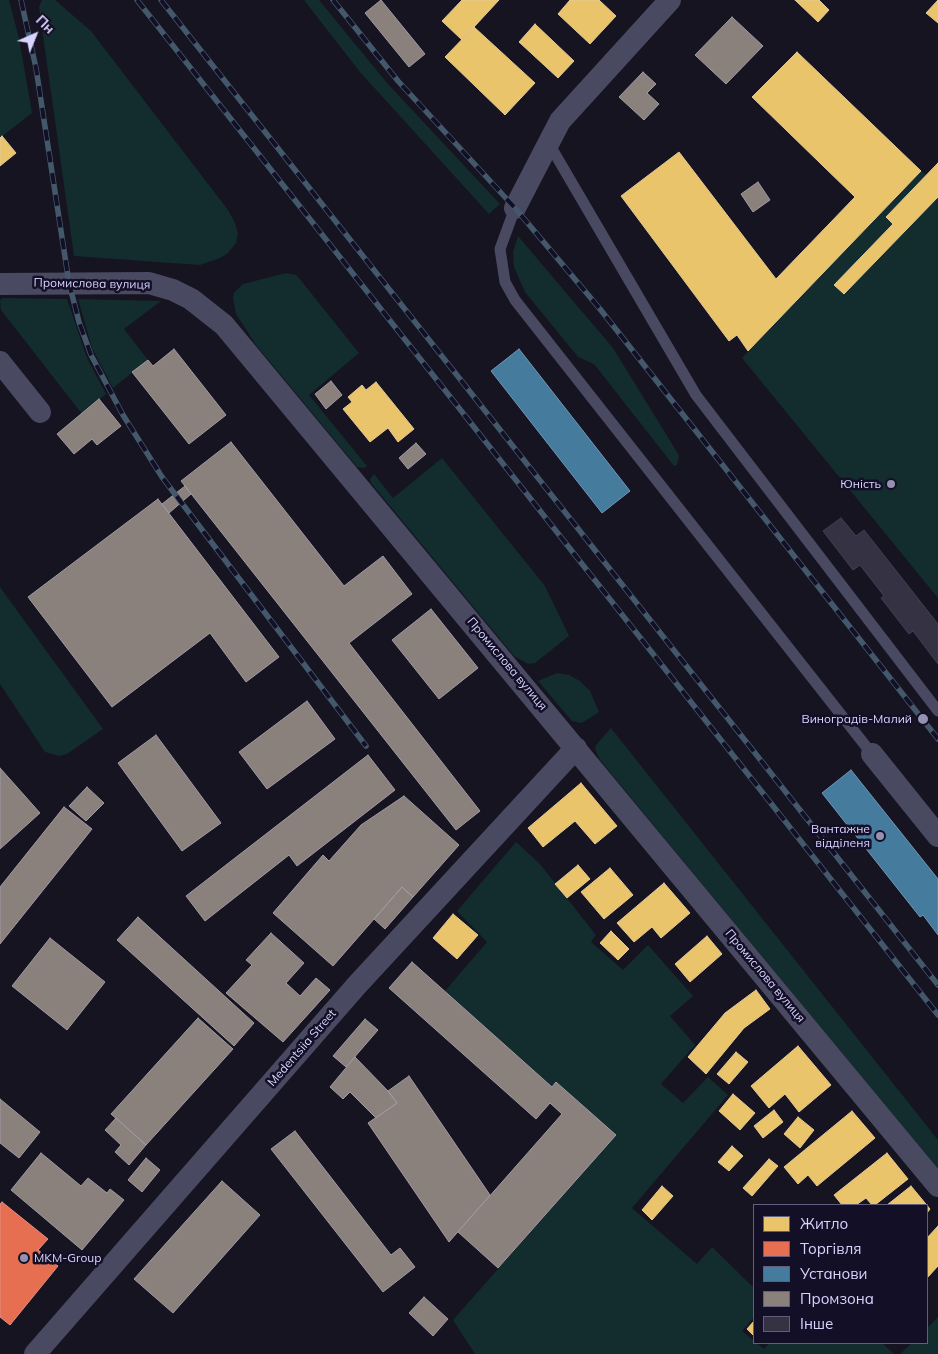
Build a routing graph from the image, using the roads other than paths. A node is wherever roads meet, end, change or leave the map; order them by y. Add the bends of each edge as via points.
1 (670, 0) edge
2 (548, 142) junction
3 (515, 208) joint
4 (0, 284) edge
5 (0, 362) edge
6 (40, 412) dead end
7 (938, 711) edge
8 (576, 748) junction
9 (872, 754) joint
10 (938, 836) edge
11 (938, 1186) edge
12 (35, 1354) edge

1 - 2 street via 571,107
2 - 3 street
2 - 7 lane via 696,395
3 - 9 lane via 500,250 506,282 515,300
4 - 8 street, Промислова вулиця via 149,283 173,290 209,312 236,339
5 - 6 street
8 - 11 street, Промислова вулиця
8 - 12 street, Medentsiia Street via 357,985
9 - 10 street

